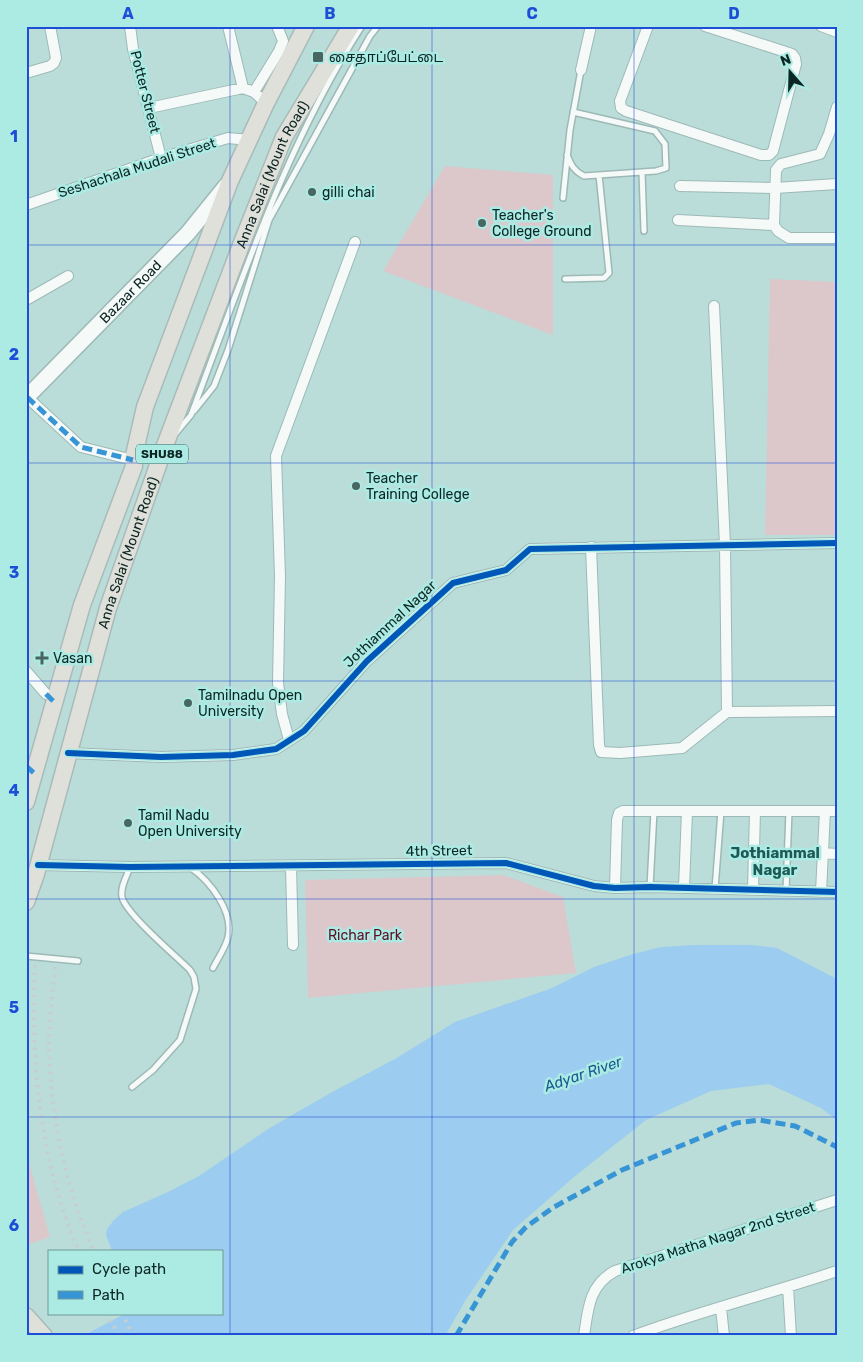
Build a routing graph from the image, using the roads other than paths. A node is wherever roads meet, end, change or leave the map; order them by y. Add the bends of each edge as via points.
1 (50, 26) edge
2 (130, 26) edge
3 (228, 26) edge
4 (277, 26) edge
5 (306, 26) edge
6 (350, 26) edge
7 (362, 26) edge
8 (378, 26) edge
9 (591, 26) edge
10 (648, 26) edge
11 (705, 26) edge
12 (820, 26) edge
13 (837, 32) edge
14 (581, 70) joint
15 (26, 73) edge
16 (243, 88) junction
17 (254, 92) junction
18 (266, 103) junction
19 (837, 107) edge
20 (149, 108) junction
21 (573, 112) junction
22 (249, 140) junction
23 (567, 155) junction
24 (161, 158) junction
25 (642, 172) junction
26 (599, 175) junction
27 (230, 181) junction
28 (837, 184) edge
29 (680, 186) dead end
30 (774, 188) junction
31 (563, 198) dead end
32 (26, 205) edge
33 (678, 220) dead end
34 (774, 225) junction
35 (644, 231) dead end
36 (837, 238) edge
37 (355, 242) dead end
38 (68, 276) dead end
39 (565, 279) dead end
40 (26, 300) edge
41 (714, 306) dead end
42 (27, 397) edge
43 (190, 415) junction
44 (164, 448) junction
45 (133, 460) junction
46 (837, 543) edge
47 (725, 545) junction
48 (591, 547) junction
49 (26, 671) edge
50 (46, 694) dead end
51 (837, 711) edge
52 (727, 712) junction
53 (289, 740) junction
54 (68, 753) junction
55 (30, 770) edge
56 (26, 802) edge
57 (722, 810) junction
58 (654, 811) junction
59 (687, 811) junction
60 (755, 811) junction
61 (789, 811) junction
62 (825, 811) junction
63 (837, 812) edge
64 (823, 853) junction
65 (837, 854) edge
66 (38, 866) junction
67 (189, 866) junction
68 (291, 866) junction
69 (130, 867) junction
70 (650, 887) junction
71 (615, 888) junction
72 (684, 888) junction
73 (716, 890) junction
74 (753, 890) junction
75 (786, 891) junction
76 (821, 892) junction
77 (837, 892) edge
78 (26, 902) edge
79 (293, 946) dead end
80 (26, 956) edge
81 (78, 961) dead end
82 (212, 968) dead end
83 (132, 1088) dead end
84 (837, 1200) edge
85 (837, 1271) edge
86 (788, 1287) junction
87 (721, 1308) junction
88 (26, 1316) edge
89 (44, 1336) edge
90 (584, 1336) edge
91 (633, 1336) edge
92 (724, 1336) edge
93 (791, 1336) edge

1 - 15 street via 56,58 54,63
2 - 20 street, Potter Street
3 - 16 street
4 - 17 street via 283,41 280,51
5 - 18 main road, Anna Salai (Mount Road) / SHU88
6 - 44 main road, Anna Salai (Mount Road) / SHU88 via 284,137
7 - 43 lane via 293,153 255,241
8 - 43 lane via 269,220 214,386
9 - 14 street
10 - 11 street via 620,101 621,108 761,155 770,155 796,58
12 - 13 street
14 - 21 lane
16 - 17 street
16 - 20 street
17 - 18 street
18 - 22 main road, Anna Salai (Mount Road) / SHU88
19 - 30 street via 820,154 781,164 776,170
20 - 24 street, Potter Street
21 - 23 lane
21 - 25 lane via 655,131 665,144 666,168
22 - 24 street, Seshachala Mudali Street via 228,138
22 - 27 main road, Anna Salai (Mount Road) / SHU88
23 - 26 lane via 577,172 584,176
23 - 31 lane
24 - 32 street, Seshachala Mudali Street
25 - 26 lane
25 - 35 lane
26 - 39 lane via 609,273 597,279
27 - 42 street, Bazaar Road via 188,233
27 - 45 main road, Anna Salai (Mount Road) / SHU88 via 145,407
28 - 30 street
29 - 30 street
30 - 34 street
33 - 34 street
34 - 36 street via 789,238
37 - 53 street via 276,456 280,576 278,683
38 - 40 street
41 - 47 street
42 - 45 street via 81,447
43 - 44 lane
44 - 54 main road, Anna Salai (Mount Road) / SHU88 via 108,608
45 - 55 main road, Anna Salai (Mount Road) / SHU88 via 134,466 82,605
46 - 47 street, Jothiammal Nagar
47 - 48 street, Jothiammal Nagar
47 - 52 street
48 - 52 street via 601,752 682,748
48 - 53 street, Jothiammal Nagar via 530,549 506,570 453,583 367,660 304,731
49 - 50 street
51 - 52 street
53 - 54 street, Jothiammal Nagar via 276,749 233,754 161,757
54 - 66 main road, Anna Salai (Mount Road) / SHU88
55 - 56 main road, Anna Salai (Mount Road) / SHU88
57 - 59 street
57 - 60 street
57 - 73 lane
58 - 59 street
58 - 70 lane
58 - 71 street via 627,810 620,813 617,820
59 - 72 street
60 - 61 street
60 - 74 street
61 - 62 street
61 - 75 lane
62 - 63 street
62 - 64 street
64 - 65 street
64 - 76 street
66 - 69 street, 4th Street
66 - 78 main road, Anna Salai (Mount Road) / SHU88
67 - 68 street, 4th Street
67 - 69 street, 4th Street
67 - 82 lane via 213,887 227,914 229,934
68 - 71 street, 4th Street via 506,863 594,886
68 - 79 street
69 - 83 lane via 122,897 137,920 190,970 196,989 180,1040
70 - 71 street, 4th Street
70 - 72 street, 4th Street
72 - 73 street, 4th Street
73 - 74 street, 4th Street
74 - 75 street, 4th Street
75 - 76 street, 4th Street
76 - 77 street, 4th Street
80 - 81 lane
84 - 90 street, Arokya Matha Nagar 2nd Street via 615,1271 597,1285
85 - 86 street
86 - 87 street
86 - 93 street
87 - 91 street
87 - 92 street
88 - 89 main road

